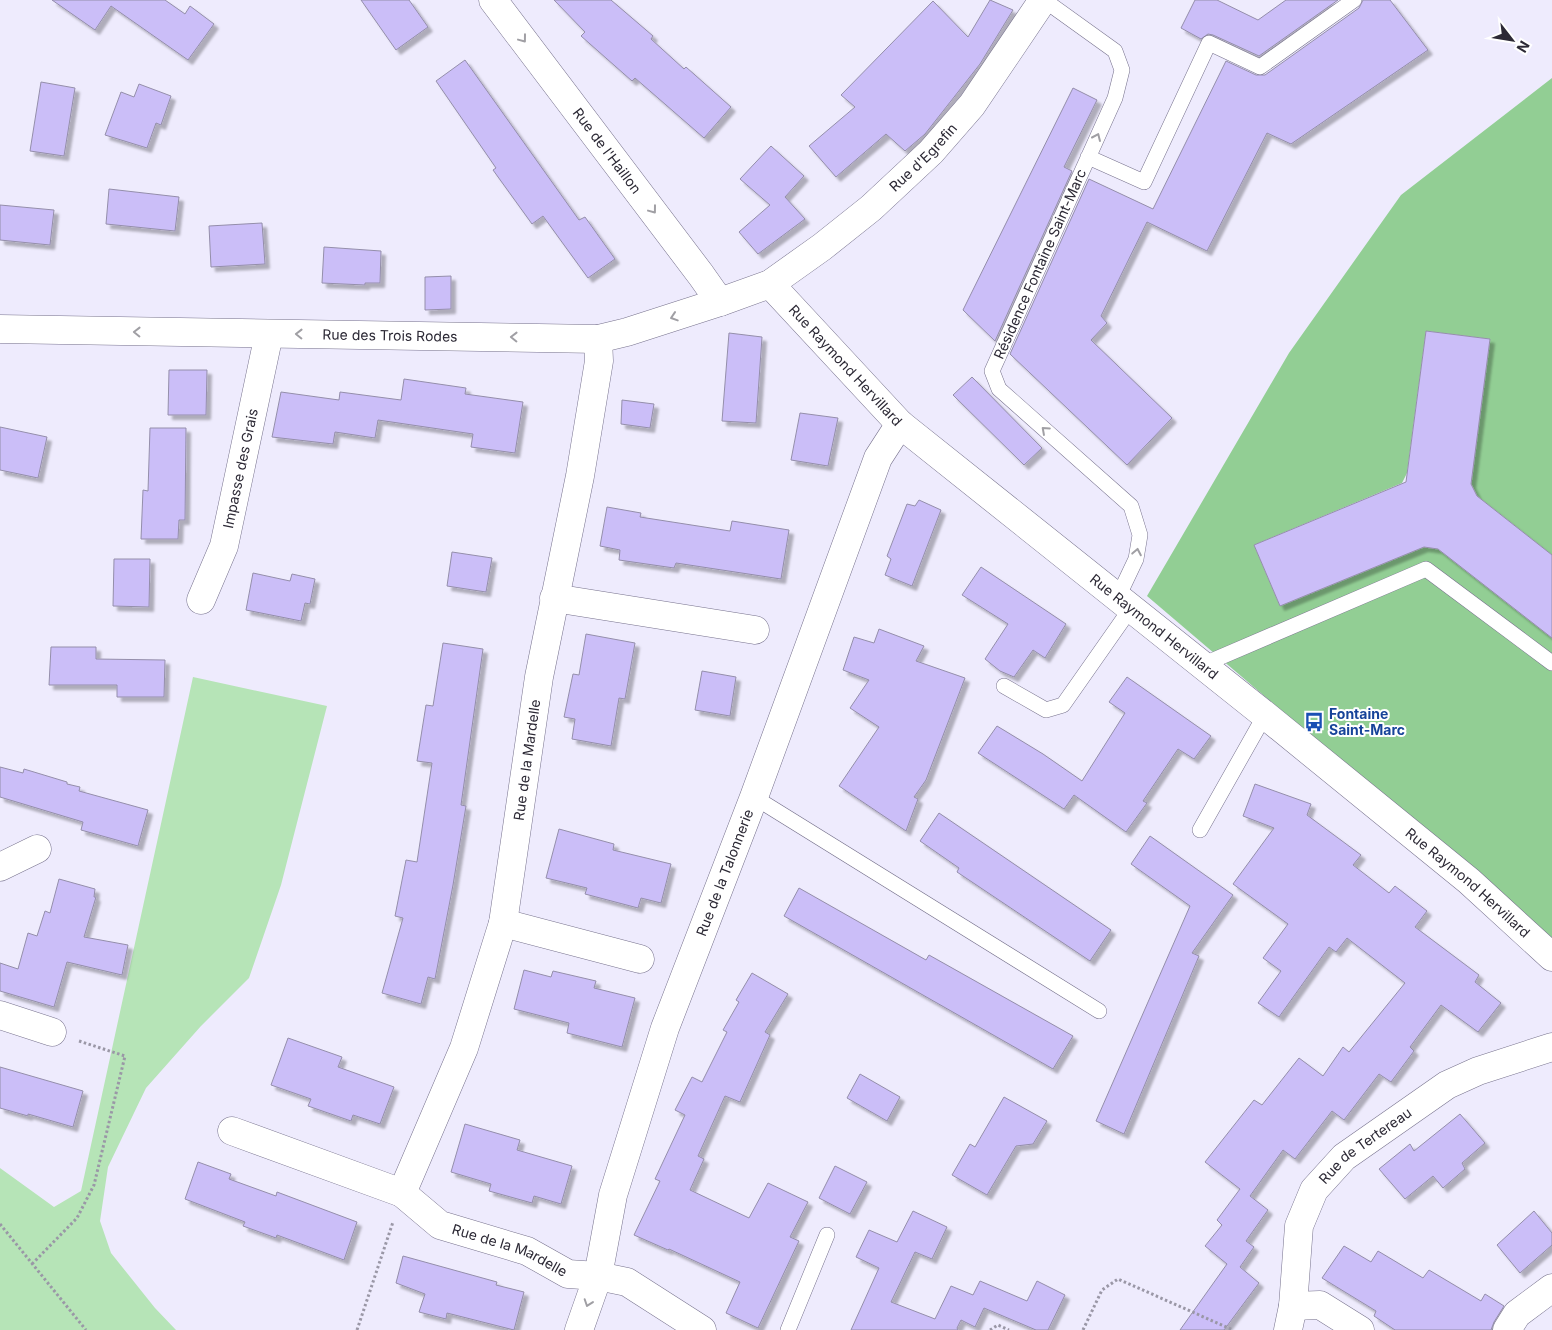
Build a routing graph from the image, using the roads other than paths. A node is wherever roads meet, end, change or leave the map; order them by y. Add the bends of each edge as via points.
1 (494, 0) edge
2 (1044, 0) edge
3 (1354, 0) edge
4 (1088, 157) junction
5 (770, 284) junction
6 (720, 302) junction
7 (0, 329) edge
8 (269, 334) junction
9 (598, 339) junction
10 (900, 424) junction
11 (554, 598) junction
12 (201, 600) dead end
13 (1125, 602) junction
14 (755, 630) dead end
15 (1552, 663) edge
16 (1202, 665) junction
17 (1004, 686) dead end
18 (1265, 715) junction
19 (754, 797) junction
20 (1200, 830) dead end
21 (37, 849) dead end
22 (0, 867) edge
23 (503, 923) junction
24 (1552, 957) edge
25 (640, 959) dead end
26 (1099, 1010) dead end
27 (0, 1015) edge
28 (52, 1032) road end
29 (1552, 1047) edge
30 (232, 1131) dead end
31 (402, 1193) junction
32 (827, 1236) dead end
33 (598, 1276) junction
34 (1552, 1288) edge
35 (1291, 1318) edge
36 (579, 1330) edge
37 (702, 1330) edge
38 (788, 1330) edge
39 (1360, 1330) edge
40 (1507, 1330) edge

1 -> 6 street, Rue de l'Haillon
4 -> 2 lane, Résidence Fontaine Saint-Marc via 1115,98 1122,70 1115,51
2 - 5 street, Rue d'Egrefin via 972,105 931,152 872,208
3 - 4 lane via 1260,68 1209,44 1144,182
13 -> 4 lane, Résidence Fontaine Saint-Marc via 1140,535 1131,506 998,389 992,371
5 - 6 street, Rue des Trois Rodes
5 - 10 street, Rue Raymond Hervillard
6 -> 9 street, Rue des Trois Rodes
8 -> 7 street, Rue des Trois Rodes
9 -> 8 street, Rue des Trois Rodes
8 - 12 street, Impasse des Grais via 224,546
9 - 11 street, Rue de la Mardelle via 600,361
10 - 13 street, Rue Raymond Hervillard
10 - 19 street, Rue de la Talonnerie via 878,458
11 - 14 street
11 - 23 street, Rue de la Mardelle via 539,677
13 - 16 street, Rue Raymond Hervillard
13 - 17 lane, Résidence Fontaine Saint-Marc via 1063,705 1046,710
15 - 16 lane via 1426,569
16 - 18 street, Rue Raymond Hervillard
18 - 20 lane
18 - 24 street, Rue Raymond Hervillard via 1469,881
19 - 26 lane
19 - 33 street, Rue de la Talonnerie via 665,1028 613,1195
21 - 22 street
23 - 25 street
23 - 31 street, Rue de la Mardelle via 464,1048
27 - 28 street
29 - 35 street, Rue de Tertereau via 1446,1085 1344,1157 1314,1190 1299,1226
30 - 31 street, Rue de la Mardelle
31 - 33 street, Rue de la Mardelle via 440,1225 527,1251 568,1274
32 - 38 lane
33 -> 36 street, Rue de la Talonnerie
33 - 37 street via 627,1282
34 - 40 street via 1517,1314
35 - 39 street via 1320,1305

